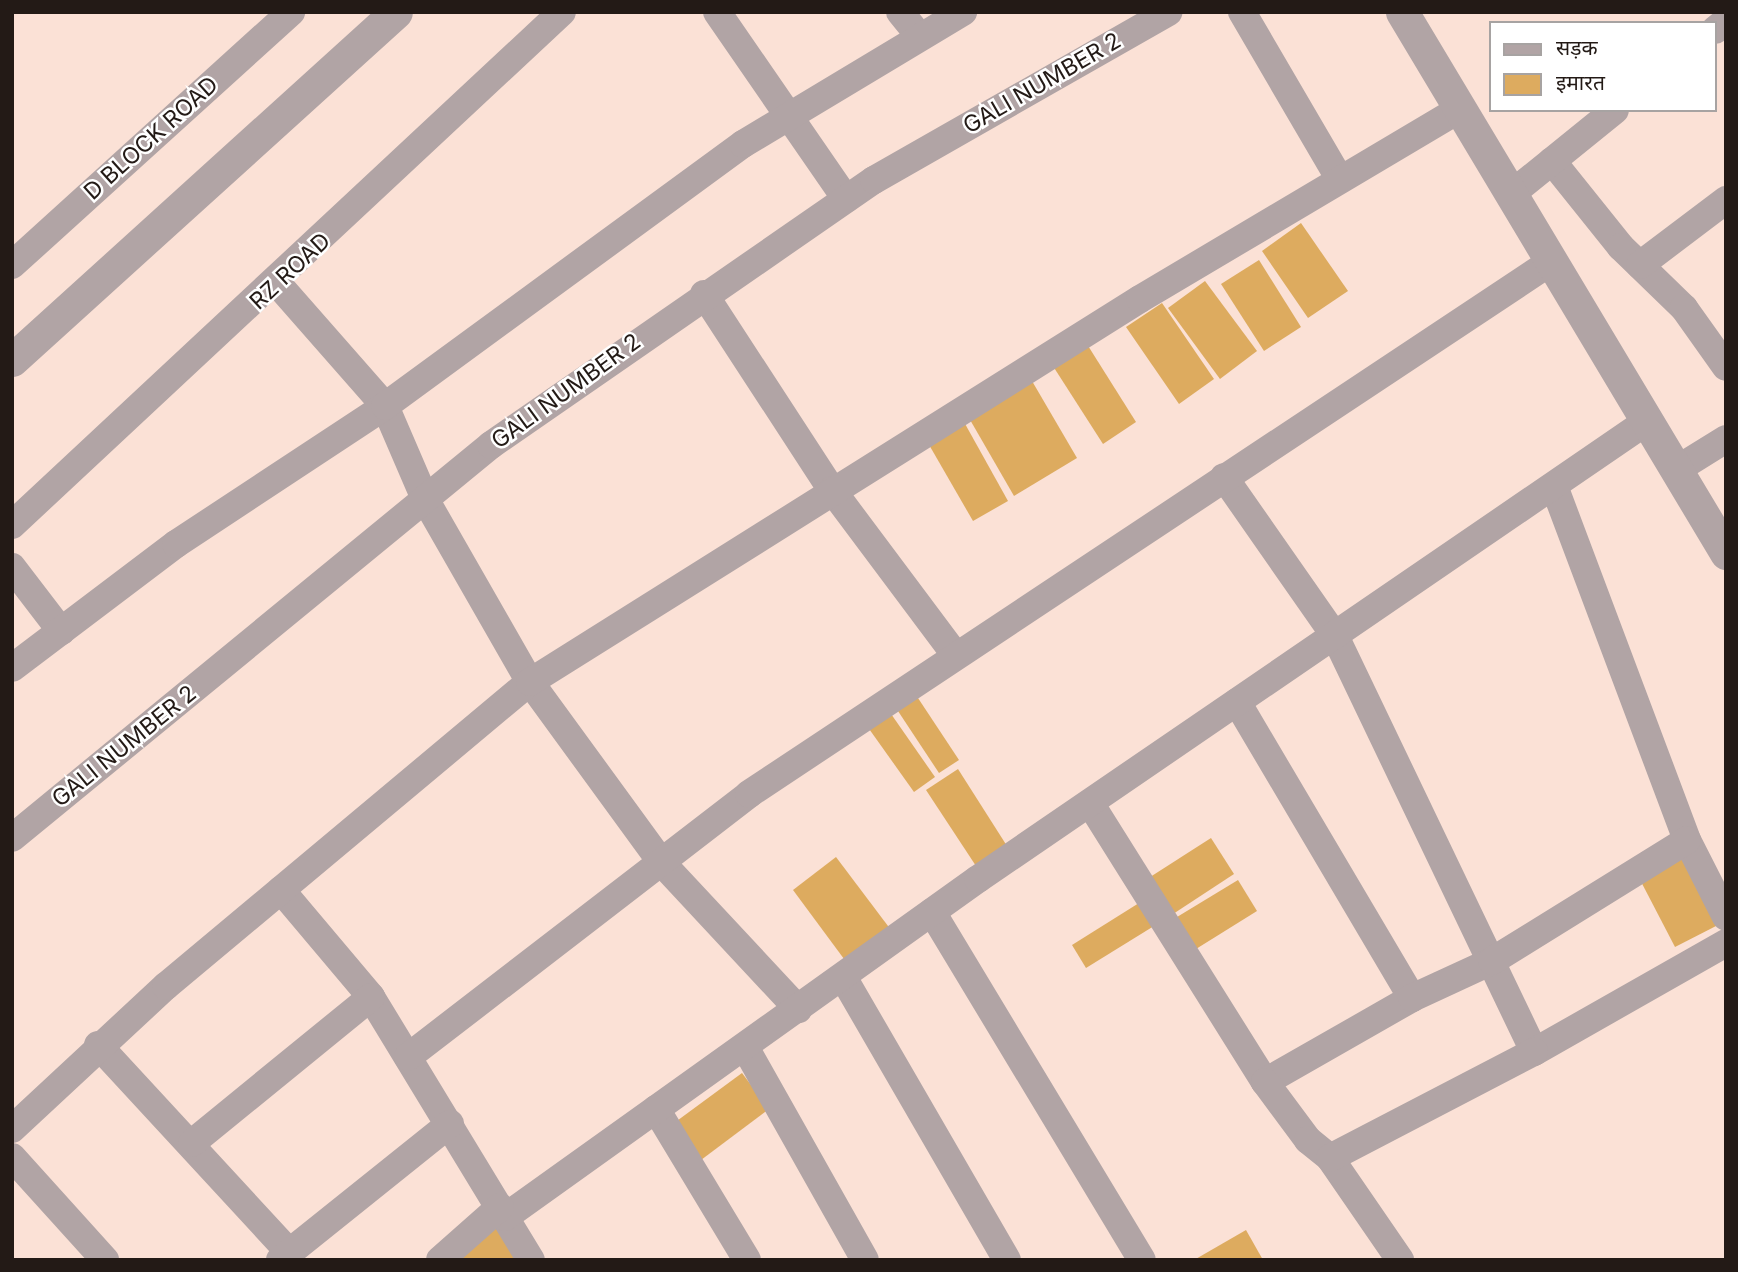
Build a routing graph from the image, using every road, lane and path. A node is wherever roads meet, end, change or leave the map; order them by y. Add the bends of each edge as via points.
1 (290, 12) edge
2 (396, 12) edge
3 (562, 12) edge
4 (718, 12) edge
5 (900, 12) edge
6 (963, 12) edge
7 (1168, 12) edge
8 (1242, 12) edge
9 (1402, 12) edge
10 (1721, 12) edge
11 (1726, 19) edge
12 (918, 34) junction
13 (1460, 109) junction
14 (789, 112) junction
15 (1613, 112) edge
16 (1552, 161) junction
17 (1339, 178) junction
18 (1510, 195) junction
19 (846, 200) junction
20 (1726, 200) edge
21 (1549, 263) junction
22 (12, 265) edge
23 (1640, 265) junction
24 (277, 283) junction
25 (704, 294) junction
26 (12, 360) edge
27 (1726, 367) edge
28 (385, 405) junction
29 (1646, 422) junction
30 (1726, 439) edge
31 (1676, 470) junction
32 (1224, 477) junction
33 (1554, 486) junction
34 (832, 490) junction
35 (425, 499) junction
36 (12, 525) edge
37 (1726, 552) edge
38 (12, 566) edge
39 (61, 631) junction
40 (1335, 636) junction
41 (954, 653) junction
42 (12, 668) edge
43 (530, 682) junction
44 (1237, 702) junction
45 (1090, 803) junction
46 (12, 838) edge
47 (1687, 840) junction
48 (662, 863) junction
49 (281, 890) junction
50 (932, 912) junction
51 (1726, 917) edge
52 (1726, 943) edge
53 (1492, 961) junction
54 (843, 977) junction
55 (371, 997) junction
56 (1412, 998) junction
57 (798, 1009) junction
58 (99, 1045) junction
59 (746, 1046) junction
60 (1534, 1052) junction
61 (408, 1056) junction
62 (1265, 1082) junction
63 (656, 1109) junction
64 (450, 1124) junction
65 (12, 1129) edge
66 (192, 1143) junction
67 (12, 1157) edge
68 (1331, 1158) junction
69 (503, 1212) junction
70 (284, 1256) edge
71 (104, 1260) edge
72 (440, 1260) edge
73 (531, 1260) edge
74 (747, 1260) edge
75 (865, 1260) edge
76 (1007, 1260) edge
77 (1142, 1260) edge
78 (1400, 1260) edge

1 - 22 street, D BLOCK ROAD
2 - 26 street
3 - 24 street, RZ ROAD
4 - 14 street
5 - 12 street
6 - 12 street
7 - 19 street, GALI NUMBER 2
8 - 17 street
9 - 13 street
10 - 11 street
12 - 14 street
13 - 17 street
13 - 18 street
14 - 19 street
14 - 28 street
15 - 16 street
16 - 18 street
16 - 23 street
17 - 34 street
18 - 21 street
19 - 25 street, GALI NUMBER 2
20 - 23 street
21 - 29 street
21 - 32 street
23 - 27 street via 1684,308
24 - 28 street
24 - 36 street, RZ ROAD
25 - 34 street
25 - 35 street, GALI NUMBER 2 via 491,444
28 - 35 street
28 - 39 street via 176,544
29 - 31 street
29 - 33 street
30 - 31 street
31 - 37 street
32 - 40 street
32 - 41 street
33 - 40 street
33 - 47 street
34 - 41 street
34 - 43 street
35 - 43 street
35 - 46 street, GALI NUMBER 2
38 - 39 street
39 - 42 street
40 - 44 street
40 - 53 street
41 - 48 street
43 - 48 street
43 - 49 street
44 - 45 street
44 - 56 street
45 - 50 street
45 - 62 street
47 - 51 street
47 - 53 street
48 - 57 street
48 - 61 street
49 - 55 street
49 - 58 street
50 - 54 street
50 - 77 street
52 - 60 street
53 - 56 street
53 - 60 street
54 - 57 street
54 - 76 street
55 - 61 street
55 - 66 street
56 - 62 street
57 - 59 street
58 - 65 street
58 - 66 street
59 - 63 street
59 - 75 street
60 - 68 street
61 - 64 street
62 - 68 street via 1308,1140
63 - 69 street
63 - 74 street
64 - 69 street
64 - 70 street
66 - 70 street
67 - 71 street
68 - 78 street
69 - 72 street
69 - 73 street

